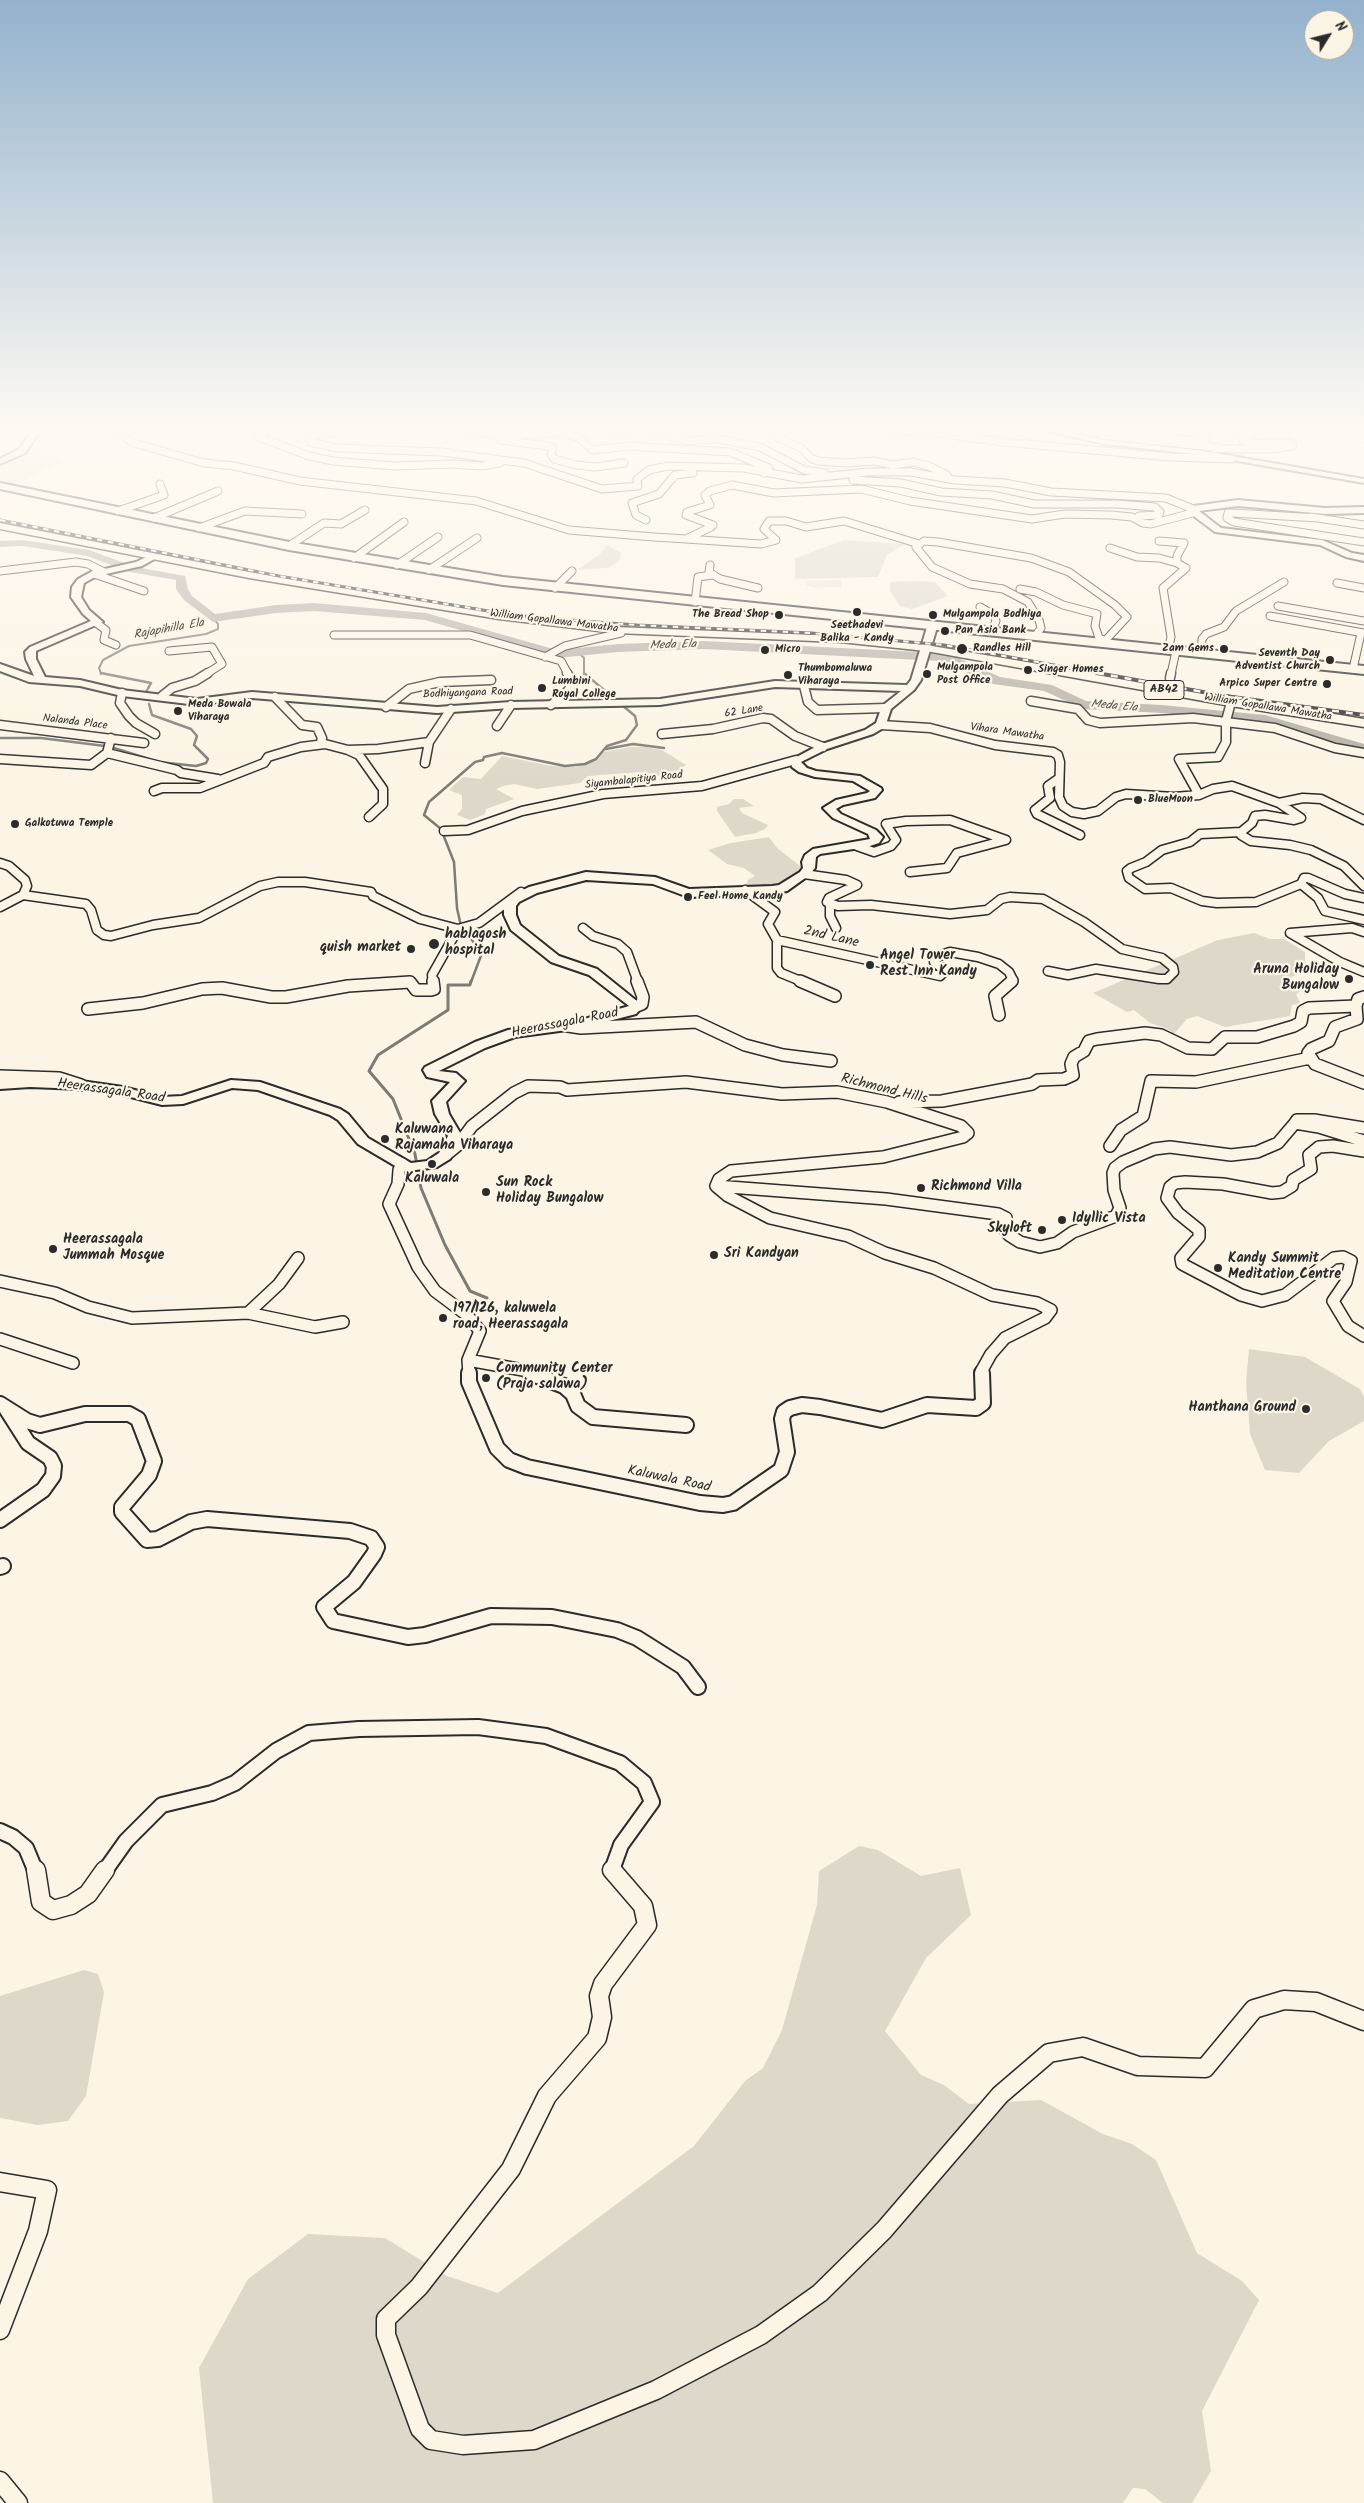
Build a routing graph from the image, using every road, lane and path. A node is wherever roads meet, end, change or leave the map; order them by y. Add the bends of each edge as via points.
1 (91, 548) edge
2 (299, 548) edge
3 (370, 548) edge
4 (422, 548) edge
5 (462, 548) edge
6 (917, 548) edge
7 (972, 548) edge
8 (1110, 548) dead end
9 (1182, 548) edge
10 (1333, 548) edge
11 (354, 558) junction
12 (1364, 558) edge
13 (147, 560) junction
14 (1177, 563) junction
15 (397, 565) junction
16 (710, 565) dead end
17 (429, 570) junction
18 (0, 571) edge
19 (572, 571) dead end
20 (104, 572) junction
21 (94, 574) junction
22 (713, 575) junction
23 (1284, 582) dead end
24 (1337, 583) dead end
25 (555, 588) junction
26 (758, 588) dead end
27 (1364, 588) edge
28 (1020, 589) dead end
29 (144, 590) dead end
30 (695, 602) junction
31 (1278, 606) dead end
32 (980, 607) dead end
33 (1270, 616) dead end
34 (1364, 621) edge
35 (96, 624) junction
36 (933, 624) junction
37 (992, 630) junction
38 (621, 633) junction
39 (1363, 633) edge
40 (334, 635) dead end
41 (1036, 635) junction
42 (1103, 641) junction
43 (116, 645) dead end
44 (1172, 650) junction
45 (169, 651) dead end
46 (924, 653) junction
47 (1201, 653) junction
48 (546, 656) junction
49 (0, 667) edge
50 (1359, 670) edge
51 (1170, 678) dead end
52 (41, 680) junction
53 (491, 680) dead end
54 (804, 686) junction
55 (910, 688) junction
56 (122, 693) junction
57 (162, 696) junction
58 (275, 697) junction
59 (1031, 701) dead end
60 (511, 705) junction
61 (551, 705) junction
62 (386, 707) junction
63 (886, 708) junction
64 (450, 709) junction
65 (1229, 713) junction
66 (1364, 723) edge
67 (0, 725) edge
68 (881, 725) junction
69 (497, 726) dead end
70 (155, 734) dead end
71 (662, 734) dead end
72 (111, 738) junction
73 (429, 742) junction
74 (144, 743) dead end
75 (325, 744) junction
76 (823, 747) junction
77 (348, 750) junction
78 (107, 753) junction
79 (1364, 753) edge
80 (0, 759) edge
81 (796, 760) junction
82 (425, 763) dead end
83 (218, 779) junction
84 (1058, 779) junction
85 (154, 791) dead end
86 (1199, 795) junction
87 (1279, 803) junction
88 (369, 817) dead end
89 (1364, 820) edge
90 (444, 831) dead end
91 (1241, 832) junction
92 (1080, 835) dead end
93 (857, 846) junction
94 (0, 863) edge
95 (910, 872) dead end
96 (804, 874) junction
97 (586, 876) junction
98 (1301, 884) junction
99 (1364, 886) edge
100 (745, 890) junction
101 (23, 895) junction
102 (1364, 898) edge
103 (830, 904) junction
104 (0, 907) edge
105 (1364, 920) edge
106 (583, 928) dead end
107 (836, 928) dead end
108 (458, 929) junction
109 (1364, 932) edge
110 (777, 940) junction
111 (1048, 971) dead end
112 (1364, 972) edge
113 (836, 996) dead end
114 (1364, 997) edge
115 (637, 1006) junction
116 (1356, 1006) junction
117 (88, 1009) dead end
118 (999, 1015) dead end
119 (566, 1026) junction
120 (1310, 1058) junction
121 (831, 1061) dead end
122 (0, 1076) edge
123 (1364, 1083) edge
124 (0, 1085) edge
125 (82, 1086) junction
126 (887, 1102) junction
127 (1295, 1123) junction
128 (1364, 1128) edge
129 (1364, 1141) edge
130 (1110, 1146) dead end
131 (1364, 1151) edge
132 (445, 1156) junction
133 (411, 1166) junction
134 (716, 1186) junction
135 (298, 1258) dead end
136 (0, 1281) edge
137 (248, 1313) junction
138 (343, 1322) dead end
139 (1364, 1336) edge
140 (0, 1338) edge
141 (468, 1360) junction
142 (74, 1363) dead end
143 (2, 1404) edge
144 (686, 1425) dead end
145 (0, 1520) edge
146 (698, 1687) dead end
147 (0, 1831) edge
148 (1364, 2021) edge
149 (0, 2182) edge
150 (0, 2330) edge
151 (0, 2481) edge
152 (18, 2503) edge

1 - 13 main road, William Gopallawa Mawatha / AB42
2 - 11 highway
3 - 11 street
4 - 15 street
5 - 17 street
6 - 41 street via 932,567 970,584 1002,589 1028,602 1041,628
7 - 42 street via 1031,558 1069,572 1124,612 1126,617
8 - 14 street via 1137,557
9 - 14 street
10 - 12 street
11 - 15 highway
13 - 20 street
13 - 38 main road, William Gopallawa Mawatha / AB42 via 498,619
13 - 46 main road, William Gopallawa Mawatha / AB42 via 570,626 840,640
14 - 44 street via 1186,568 1163,588
15 - 17 highway
16 - 22 street via 709,572
17 - 25 highway
18 - 20 street via 76,562
19 - 25 street
20 - 21 street
21 - 29 street
21 - 35 street via 81,581 76,597 86,612 97,620
22 - 26 street
22 - 30 street via 698,577
23 - 47 street via 1236,611 1224,627 1206,634 1202,639
24 - 27 street
25 - 30 highway
28 - 42 street via 1097,614 1095,626
30 - 36 highway
31 - 34 street
32 - 37 street via 994,615 996,621
33 - 39 street
35 - 43 street via 106,630 104,640
35 - 52 street via 30,652
36 - 37 highway
36 - 46 street
37 - 41 highway
38 - 46 main road, William Gopallawa Mawatha / AB42 via 828,642
38 - 48 street via 576,642
39 - 50 street
40 - 48 street via 470,635
41 - 42 highway
42 - 44 highway
44 - 47 highway
44 - 51 street
45 - 57 street via 208,646 222,664
46 - 55 street via 916,680
46 - 65 main road, William Gopallawa Mawatha / AB42 via 965,654
47 - 50 highway
48 - 61 street via 564,664 573,683
49 - 52 street, Bodhiyangana Road via 29,679
52 - 56 street, Bodhiyangana Road via 80,683
53 - 62 street via 440,682 408,689
54 - 55 street, Bodhiyangana Road
54 - 61 street, Bodhiyangana Road via 761,685 708,696 628,705
54 - 63 street via 808,702 817,710
55 - 63 street
56 - 57 street, Bodhiyangana Road
56 - 70 street via 120,703 129,716
57 - 58 street, Bodhiyangana Road via 197,702 252,695
58 - 62 street, Bodhiyangana Road
58 - 75 street via 302,726 317,726 321,742
59 - 65 street via 1078,709 1088,720 1100,723
60 - 61 street, Bodhiyangana Road
60 - 64 street, Bodhiyangana Road
60 - 69 street
62 - 64 street, Bodhiyangana Road
63 - 68 street
64 - 73 street
65 - 66 main road, William Gopallawa Mawatha / AB42
65 - 79 street via 1334,748
65 - 86 street via 1226,742 1218,757 1179,759
67 - 72 street, Nalanda Place
68 - 76 street
68 - 84 street, Vihara Mawatha via 930,728 995,745 1053,752 1060,762
71 - 76 street, 62 Lane via 713,729 763,718 771,719 795,736
72 - 74 street
72 - 78 street, Nalanda Place
73 - 77 street
73 - 82 street
75 - 77 street
75 - 83 street via 268,757 264,763
76 - 81 street
77 - 88 street via 359,755 383,788 383,804
78 - 80 street, Nalanda Place via 91,766
78 - 83 street via 181,773
81 - 90 street, Siyambalapitiya Road via 702,786 603,794 522,810 468,830
81 - 93 street via 796,765 815,774 856,778 872,785 876,792 871,796 840,802 829,808 837,816 877,837
83 - 85 street via 200,788
84 - 86 street, Vihara Mawatha via 1063,806 1084,814 1098,811 1116,797 1126,794
84 - 92 street via 1048,786 1050,798 1035,810 1037,814
86 - 87 street, Vihara Mawatha via 1222,786 1232,786
87 - 89 street via 1303,798 1321,799
87 - 91 street via 1301,818 1255,816
91 - 98 street via 1200,834 1190,842 1162,850 1131,868 1127,871 1129,878 1145,889 1171,888 1202,901 1217,903 1256,902
91 - 99 street via 1251,841 1310,850 1344,866 1356,882
93 - 95 street via 874,852 891,846 896,840 886,824 906,821 956,821 1006,840 957,853 947,868
93 - 96 street via 817,851 811,855 809,868
94 - 101 street via 26,880
96 - 100 street, Heerassagala Road via 783,888
96 - 103 street via 846,880 857,885 829,898 827,902
97 - 100 street, Heerassagala Road via 655,881 688,893
97 - 108 street via 535,886 514,894 480,923
97 - 115 street, Heerassagala Road via 521,895 510,906 510,915 515,927 542,949 555,958 593,972
98 - 102 street via 1304,878 1308,878
98 - 105 street via 1318,898 1325,911
100 - 110 street via 775,912 768,924
101 - 104 street
101 - 108 street via 86,904 97,930 111,936 199,918 260,886 305,882 371,892 373,896 420,919
103 - 107 street via 830,916
103 - 111 street via 950,914 986,910 1001,899 1010,897 1037,898 1084,922 1122,949 1162,958 1174,972 1160,979 1096,969 1068,975
106 - 115 street via 593,936 618,944 627,952 643,997 642,1004
108 - 117 street via 432,975 434,989 431,990 416,990 410,982 348,986 286,997 222,988 202,989 142,1003
109 - 112 street via 1352,928 1290,933
110 - 113 street via 777,968 780,973
110 - 118 street, 2nd Lane via 940,976 945,971 934,962 934,958 950,952 978,957 1005,968 1013,980 995,996
114 - 116 street via 1358,999
115 - 119 street, Heerassagala Road via 621,1014
116 - 120 street via 1356,1020 1335,1027 1329,1042 1311,1049 1308,1053
116 - 126 street via 1307,1008 1302,1011 1298,1024 1257,1037 1225,1037 1212,1048 1198,1050 1161,1035 1145,1033 1097,1039 1089,1041 1084,1051 1074,1057 1071,1064 1073,1075 1064,1079 1038,1080 1032,1084 942,1101
119 - 121 street via 696,1022 745,1044 783,1055
119 - 132 street, Heerassagala Road via 513,1032 430,1070 432,1074 451,1076 458,1081 439,1101 442,1114 455,1136
120 - 123 street via 1315,1064
120 - 130 street via 1196,1082 1151,1081 1143,1116 1121,1130
122 - 125 street via 59,1078
124 - 125 street, Heerassagala Road
125 - 133 street, Heerassagala Road via 123,1091 162,1101 183,1100 231,1084 260,1086 335,1112 363,1141
126 - 132 street, Richmond Hills via 837,1092 782,1094 686,1082 567,1090 528,1086 472,1126
126 - 134 street, Richmond Hills via 953,1122 968,1133 883,1158 731,1171 719,1179
127 - 128 street via 1297,1120 1314,1120
127 - 129 street
127 - 134 street via 1278,1143 1257,1152 1231,1155 1170,1147 1154,1149 1123,1162 1114,1168 1113,1173 1120,1208 1116,1216 1040,1247 1020,1242 1009,1235 1003,1227 1006,1218 998,1214 886,1199
131 - 139 street via 1318,1147 1309,1155 1311,1169 1293,1180 1292,1186 1282,1192 1185,1182 1170,1187 1168,1198 1178,1213 1199,1230 1199,1236 1181,1258 1182,1264 1241,1295 1262,1301 1285,1295 1334,1258 1343,1257 1350,1261 1352,1264 1346,1282 1333,1301 1348,1326
132 - 133 street via 432,1164
133 - 141 street, Kaluwala Road via 399,1170 398,1184 389,1204 418,1267 435,1291 467,1315 480,1331
134 - 141 street, Kaluwala Road via 770,1218 848,1236 885,1253 934,1268 992,1295 1037,1303 1051,1310 1045,1318 1005,1338 991,1354 982,1370 983,1403 976,1408 927,1406 882,1420 820,1407 802,1405 790,1408 782,1419 787,1452 781,1470 733,1503 723,1506 527,1468 509,1460 497,1448 469,1382
135 - 137 street via 279,1284
136 - 137 street via 55,1293 88,1307 132,1318
137 - 138 street via 315,1327
140 - 142 street
141 - 144 street via 523,1370 564,1386 573,1394 578,1406 593,1417
143 - 145 street via 28,1443 50,1458 54,1466 53,1476 43,1490
143 - 146 street via 40,1426 86,1414 129,1414 138,1418 154,1461 149,1475 122,1507 122,1512 147,1540 158,1539 191,1522 208,1519 350,1531 371,1538 377,1547 374,1554 354,1582 324,1608 333,1621 408,1637 491,1616 552,1617 617,1630 636,1638 683,1668
147 - 148 street via 26,1848 36,1870 42,1902 53,1910 72,1905 88,1894 126,1841 162,1805 212,1793 235,1783 276,1751 309,1733 478,1727 546,1736 620,1763 644,1783 652,1802 621,1845 612,1870 642,1906 647,1925 603,1984 599,1996 602,2017 597,2038 547,2096 511,2169 419,2287 386,2319 386,2335 420,2429 431,2440 463,2445 534,2440 656,2390 761,2335 820,2293 884,2230 1000,2095 1049,2053 1083,2047 1138,2066 1205,2068 1254,2009 1284,2000 1316,2002
149 - 150 street via 48,2190 38,2231
151 - 152 street

